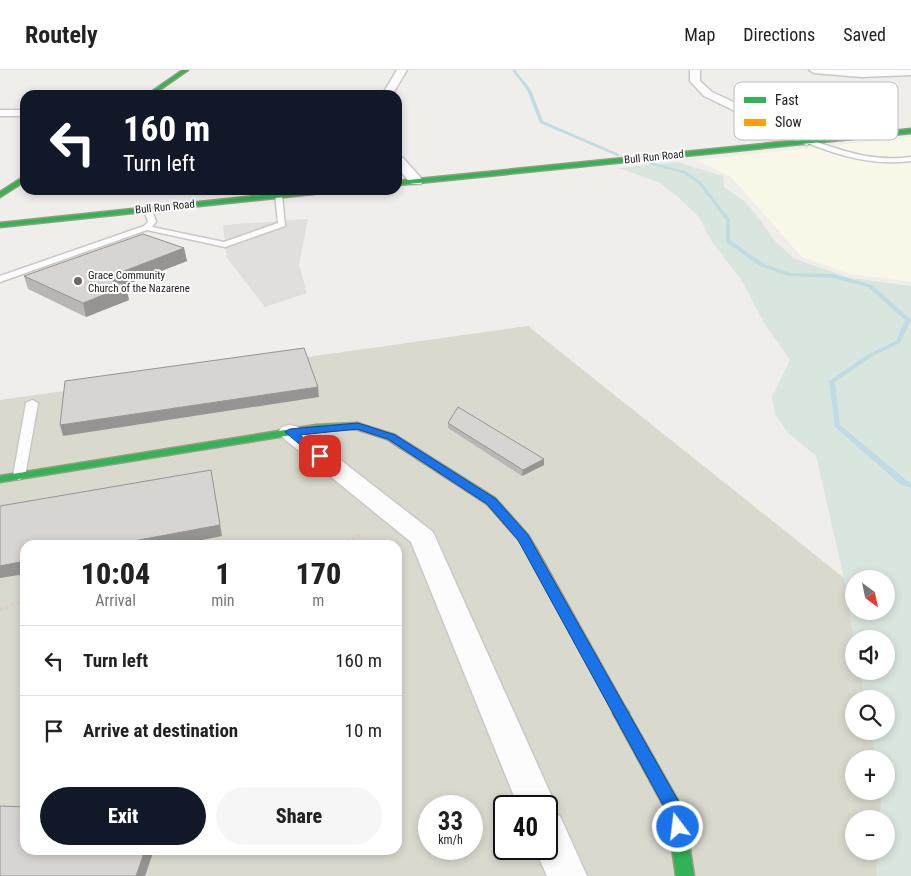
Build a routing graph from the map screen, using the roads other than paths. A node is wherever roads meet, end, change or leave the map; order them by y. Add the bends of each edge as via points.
1 (186, 70) edge
2 (402, 70) edge
3 (695, 70) edge
4 (814, 70) edge
5 (911, 72) edge
6 (156, 90) edge
7 (390, 90) edge
8 (734, 106) edge
9 (0, 113) edge
10 (20, 113) edge
11 (911, 131) edge
12 (898, 132) edge
13 (817, 140) edge
14 (807, 141) junction
15 (911, 159) edge
16 (402, 165) edge
17 (20, 181) edge
18 (416, 181) junction
19 (402, 183) edge
20 (0, 195) edge
21 (287, 195) edge
22 (278, 196) junction
23 (148, 209) junction
24 (0, 225) edge
25 (147, 228) junction
26 (0, 279) edge
27 (32, 403) dead end
28 (290, 432) junction
29 (19, 476) junction
30 (0, 479) edge
31 (532, 795) edge
32 (558, 855) edge
33 (567, 876) edge
34 (685, 876) edge

1 - 6 street
2 - 7 street
3 - 8 street via 694,82 708,94
4 - 5 street via 862,74
9 - 10 street
11 - 12 street, Bull Run Road
13 - 14 street, Bull Run Road
14 - 15 lane via 865,161
14 - 18 street, Bull Run Road
16 - 18 street
17 - 20 street
18 - 19 street, Bull Run Road
21 - 22 street, Bull Run Road
22 - 23 street, Bull Run Road
22 - 25 lane via 282,224 225,245
23 - 24 street, Bull Run Road
23 - 25 lane via 152,222
25 - 26 lane
27 - 29 lane
28 - 29 street
28 - 31 street via 423,538
28 - 34 street via 358,426 391,437 491,501 524,538 675,811
29 - 30 street
32 - 33 street

